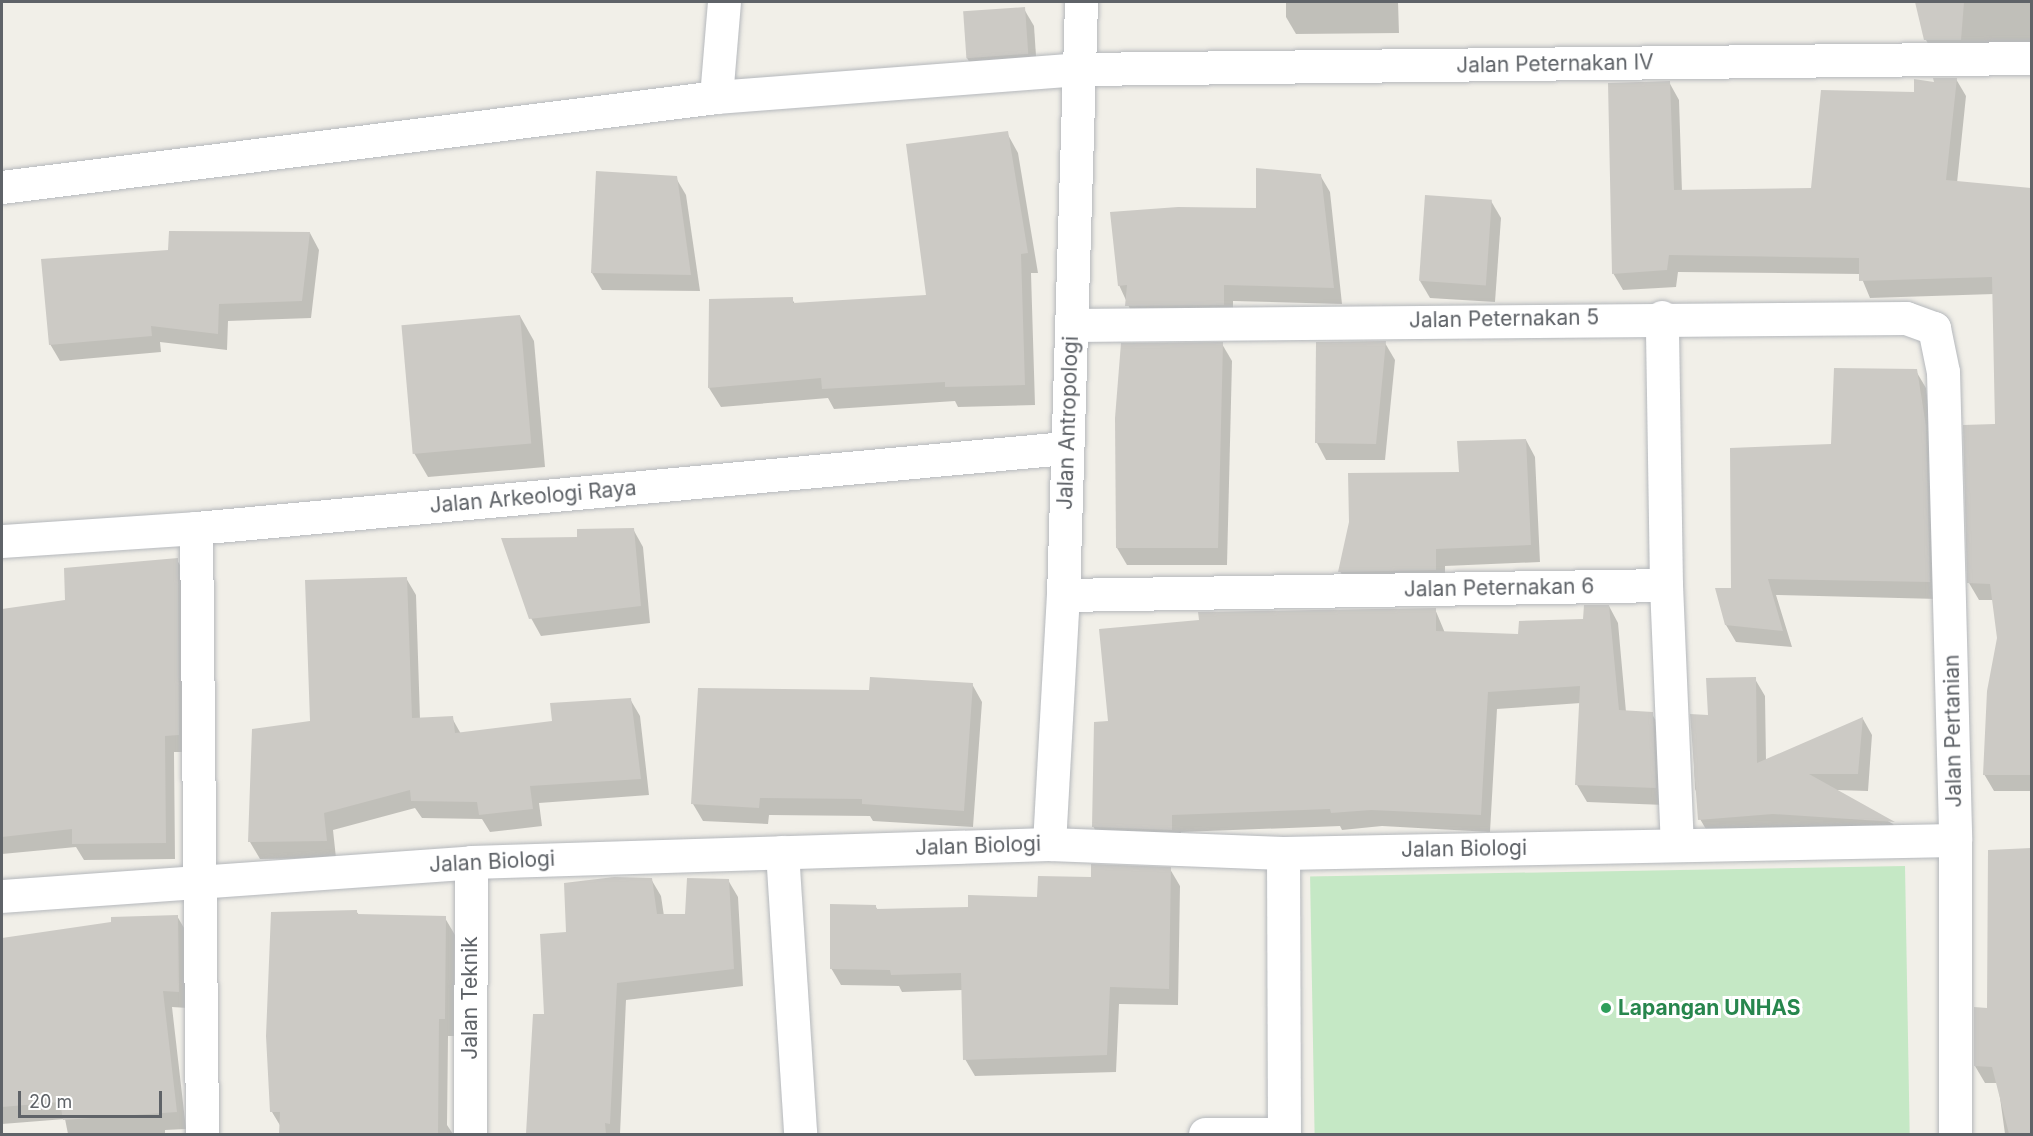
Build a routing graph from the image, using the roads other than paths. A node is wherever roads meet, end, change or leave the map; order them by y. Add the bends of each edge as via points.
1 (724, 2) edge
2 (1081, 2) edge
3 (2031, 58) edge
4 (1078, 69) junction
5 (716, 97) junction
6 (2, 187) edge
7 (1662, 318) junction
8 (1071, 325) junction
9 (1934, 328) joint
10 (1065, 448) junction
11 (196, 528) junction
12 (2, 539) edge
13 (1666, 585) junction
14 (1063, 595) junction
15 (1955, 840) junction
16 (1049, 844) junction
17 (1677, 845) junction
18 (782, 852) junction
19 (1283, 853) junction
20 (471, 862) junction
21 (201, 881) junction
22 (2, 896) edge
23 (202, 1134) edge
24 (470, 1134) edge
25 (800, 1134) edge
26 (1205, 1134) edge
27 (1284, 1134) edge
28 (1955, 1134) edge

1 - 5 street
2 - 4 street, Jalan Antropologi
3 - 4 street, Jalan Peternakan IV
4 - 5 street, Jalan Peternakan IV
4 - 8 street, Jalan Antropologi
5 - 6 street, Jalan Peternakan IV
7 - 8 street, Jalan Peternakan 5
7 - 9 street, Jalan Peternakan 5 via 1906,318
7 - 13 street
8 - 10 street, Jalan Antropologi
9 - 15 street, Jalan Pertanian via 1943,372
10 - 11 street, Jalan Arkeologi Raya
10 - 14 street, Jalan Antropologi
11 - 12 street, Jalan Arkeologi Raya
11 - 21 street
13 - 14 street, Jalan Peternakan 6
13 - 17 street
14 - 16 street, Jalan Antropologi
15 - 17 street, Jalan Biologi
15 - 28 street, Jalan Pertanian
16 - 18 street, Jalan Biologi
16 - 19 street, Jalan Biologi
17 - 19 street, Jalan Biologi
18 - 20 street, Jalan Biologi
18 - 25 street
19 - 27 street
20 - 21 street, Jalan Biologi
20 - 24 street, Jalan Teknik
21 - 22 street, Jalan Biologi
21 - 23 street
26 - 27 street

